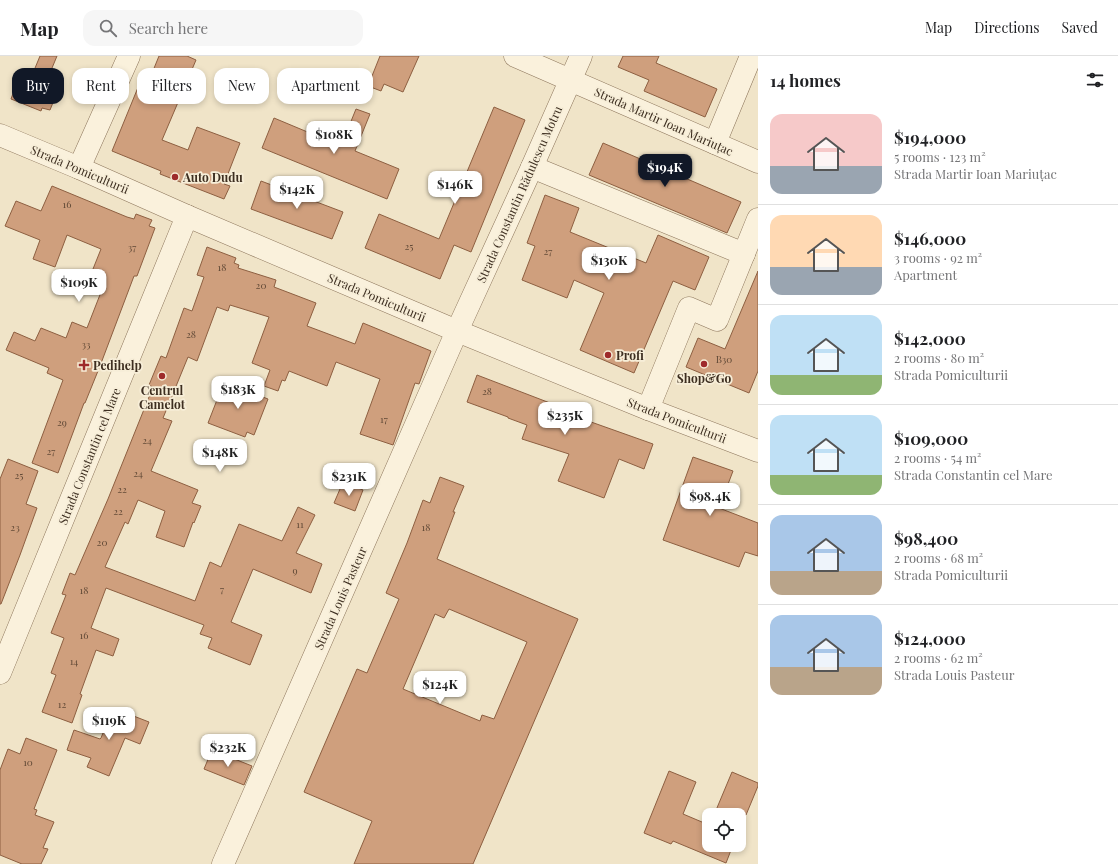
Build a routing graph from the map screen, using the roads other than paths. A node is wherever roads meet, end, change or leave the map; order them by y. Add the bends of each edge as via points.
1 (129, 56) edge
2 (581, 56) edge
3 (751, 56) edge
4 (523, 57) edge
5 (570, 79) junction
6 (0, 135) edge
7 (716, 143) junction
8 (758, 162) edge
9 (532, 167) junction
10 (79, 168) junction
11 (186, 216) junction
12 (758, 220) edge
13 (744, 254) junction
14 (457, 331) junction
15 (648, 409) junction
16 (757, 448) edge
17 (0, 673) edge
18 (224, 864) edge

1 - 10 street
2 - 5 street, Strada Constantin Rădulescu Motru
3 - 7 street
4 - 5 street, Strada Martir Ioan Mariuțac
5 - 7 street, Strada Martir Ioan Mariuțac
5 - 9 street, Strada Constantin Rădulescu Motru
6 - 10 street, Strada Pomiculturii
7 - 8 street, Strada Martir Ioan Mariuțac
9 - 13 street
9 - 14 street, Strada Constantin Rădulescu Motru
10 - 11 street, Strada Pomiculturii
11 - 14 street, Strada Pomiculturii
11 - 17 street, Strada Constantin cel Mare
12 - 13 street
13 - 15 street via 717,320 688,308
14 - 15 street, Strada Pomiculturii
14 - 18 street, Strada Louis Pasteur
15 - 16 street, Strada Pomiculturii

